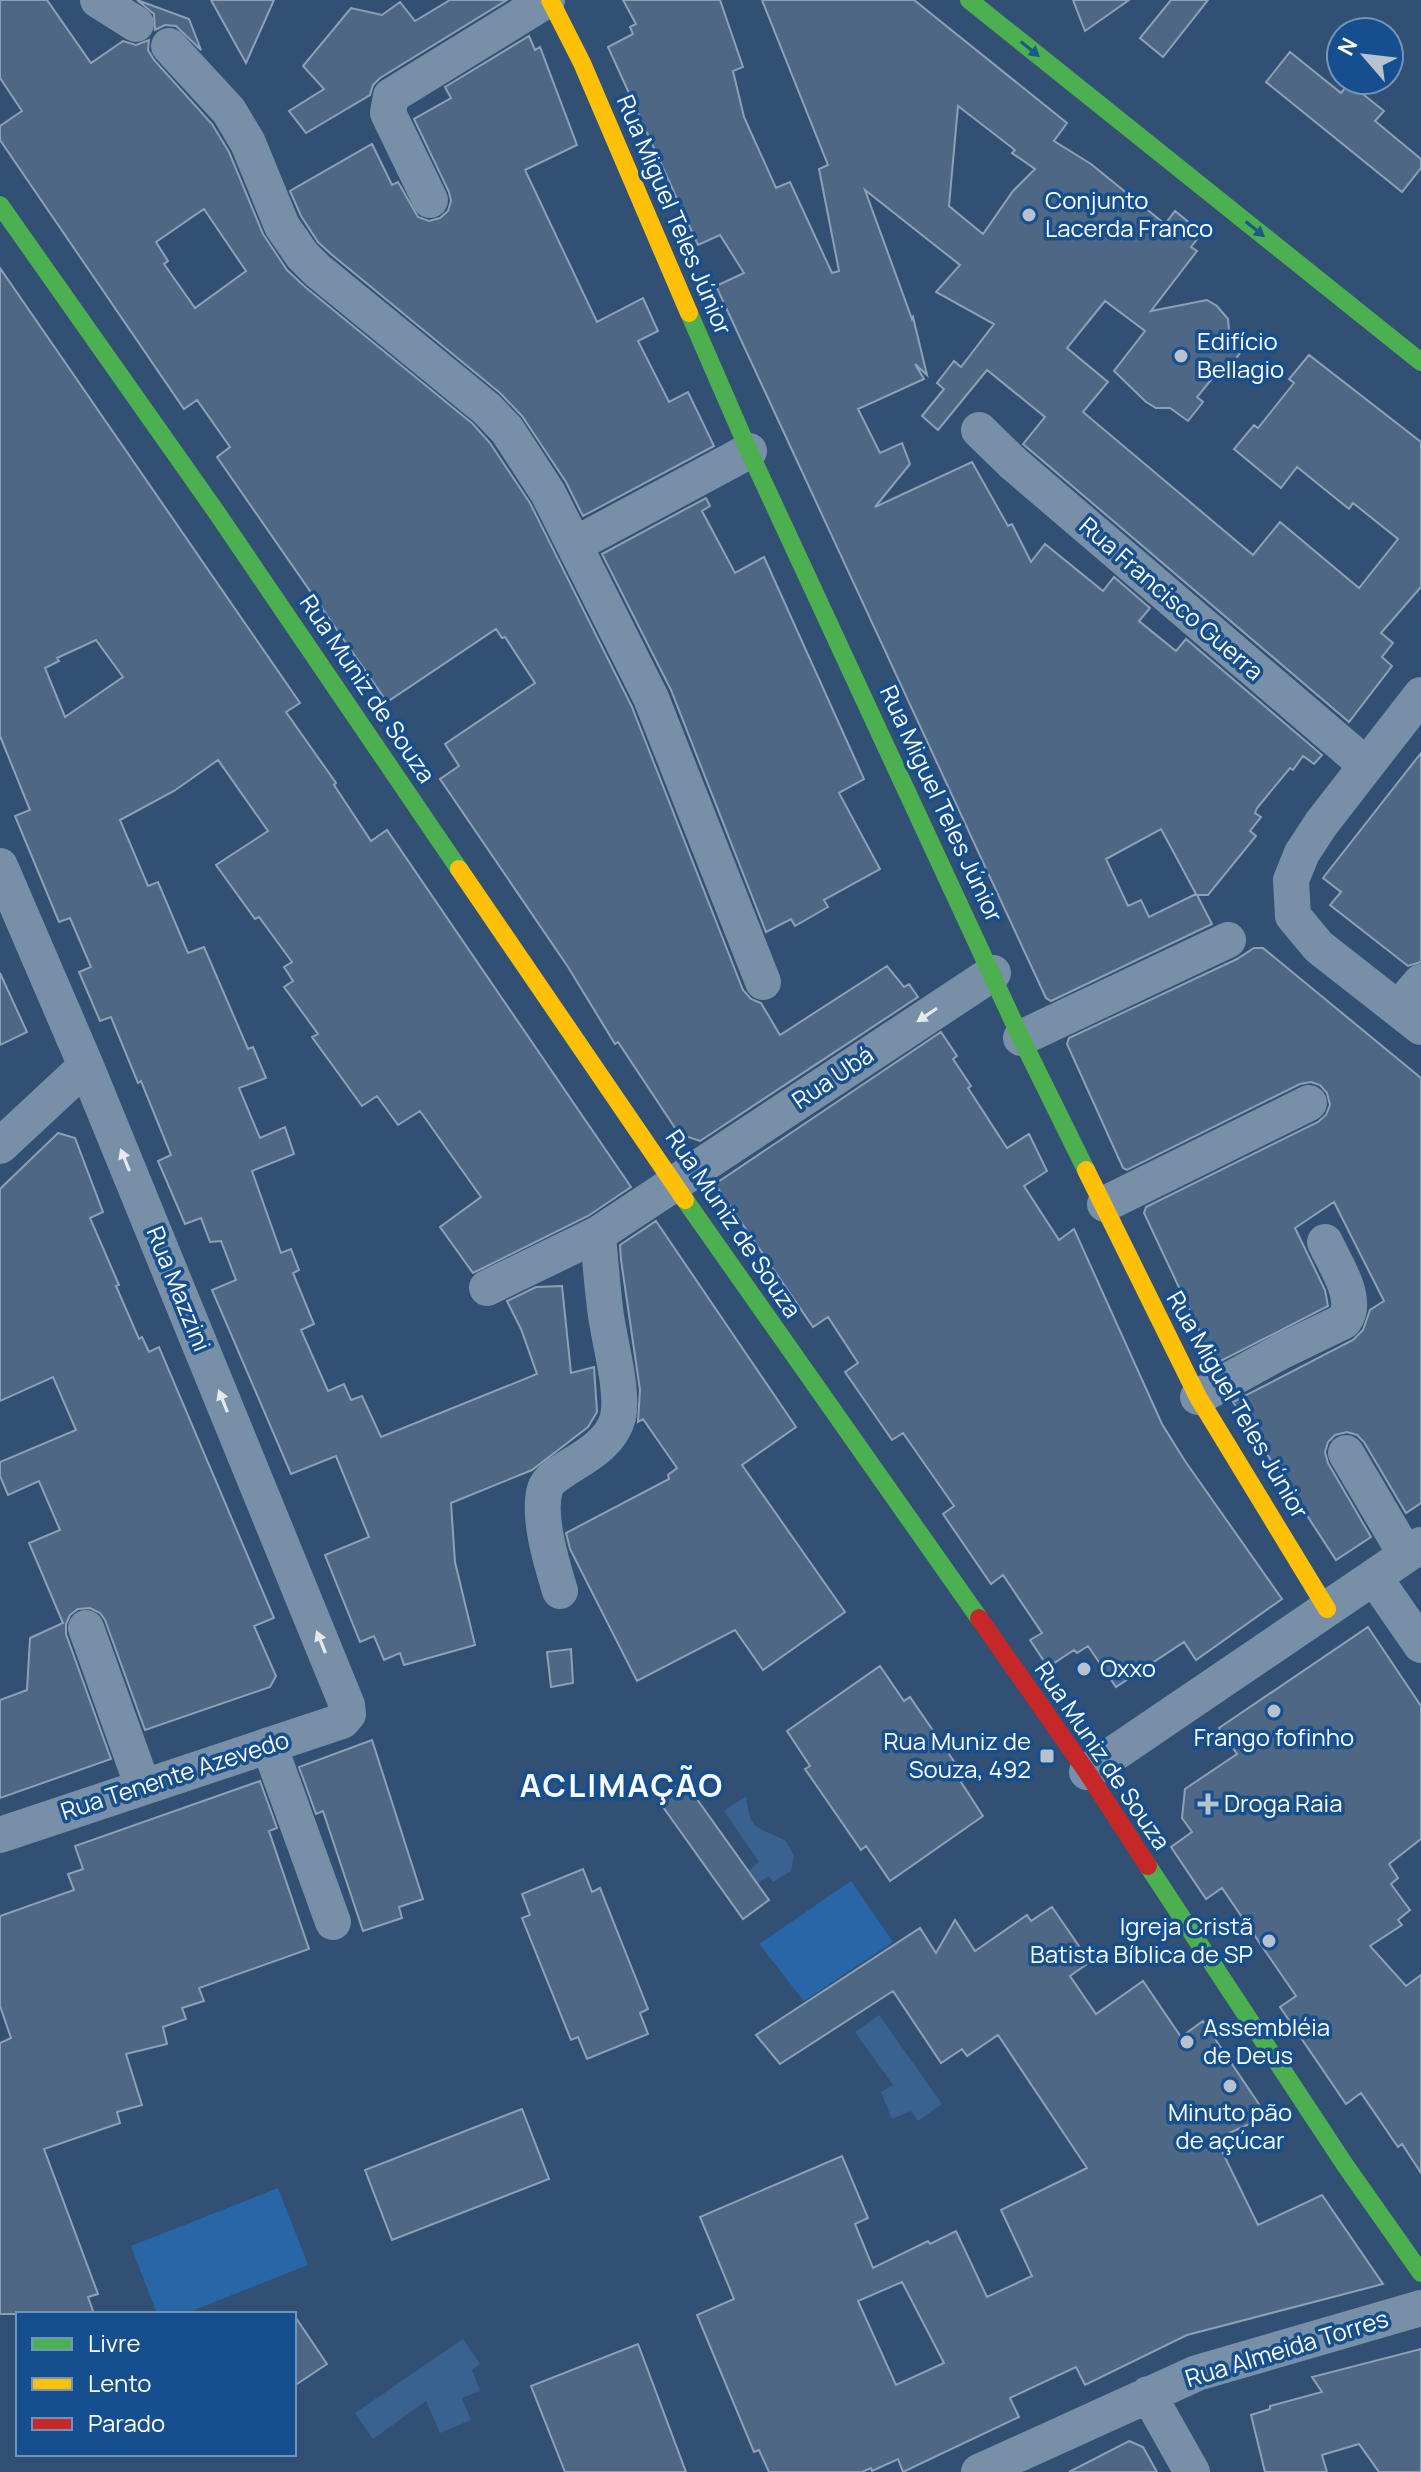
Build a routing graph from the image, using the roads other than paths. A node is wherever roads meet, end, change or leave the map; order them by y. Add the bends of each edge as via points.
1 (98, 0) edge
2 (549, 0) edge
3 (969, 0) edge
4 (136, 24) dead end
5 (169, 46) dead end
6 (430, 200) dead end
7 (0, 205) edge
8 (1421, 362) edge
9 (979, 430) dead end
10 (749, 451) junction
11 (576, 544) junction
12 (1421, 695) edge
13 (1366, 765) junction
14 (0, 866) edge
15 (1228, 940) dead end
16 (993, 973) junction
17 (763, 982) dead end
18 (1413, 1006) edge
19 (1021, 1038) junction
20 (86, 1066) junction
21 (1309, 1103) dead end
22 (0, 1146) edge
23 (673, 1183) junction
24 (1105, 1204) junction
25 (598, 1234) junction
26 (1325, 1242) dead end
27 (487, 1288) dead end
28 (1198, 1397) junction
29 (1346, 1453) dead end
30 (1414, 1550) edge
31 (1374, 1577) junction
32 (560, 1591) dead end
33 (1327, 1609) junction
34 (86, 1628) dead end
35 (1421, 1645) edge
36 (348, 1714) joint
37 (269, 1745) junction
38 (1087, 1772) junction
39 (143, 1787) junction
40 (0, 1835) edge
41 (333, 1922) dead end
42 (1421, 2273) edge
43 (1421, 2308) edge
44 (1148, 2394) junction
45 (979, 2472) edge
46 (1192, 2472) edge

1 - 4 street
2 - 6 street via 391,96 388,113
2 - 10 street, Rua Miguel Teles Júnior via 582,63
3 -> 8 street
5 - 11 street via 229,111 282,226 302,255 507,430
7 - 23 street, Rua Muniz de Souza via 226,526
9 - 13 street, Rua Francisco Guerra
10 - 11 street
10 - 16 street, Rua Miguel Teles Júnior
11 - 17 street via 651,698
12 - 13 street
13 - 18 street via 1302,853 1291,880 1293,916 1319,947
14 - 20 street, Rua Mazzini
15 - 19 street
16 - 19 street, Rua Miguel Teles Júnior
16 -> 23 street, Rua Ubá
19 - 24 street, Rua Miguel Teles Júnior
20 - 22 street
36 -> 20 street, Rua Mazzini
21 - 24 street
23 - 25 street, Rua Ubá
23 - 38 street, Rua Muniz de Souza
24 - 28 street, Rua Miguel Teles Júnior
25 - 27 street, Rua Ubá
25 - 32 street via 620,1406 610,1435 583,1460 550,1479 545,1489 543,1516
26 - 28 street via 1351,1301 1344,1321
28 - 33 street, Rua Miguel Teles Júnior
29 - 30 street
30 - 31 street
31 - 33 street
31 - 35 street
33 - 38 street
34 - 39 street
36 - 37 street, Rua Tenente Azevedo via 342,1721
37 - 39 street, Rua Tenente Azevedo
37 - 41 street
38 - 42 street, Rua Muniz de Souza
39 - 40 street, Rua Tenente Azevedo
43 - 44 street, Rua Almeida Torres via 1197,2373
44 - 45 street, Rua Almeida Torres
44 - 46 street

